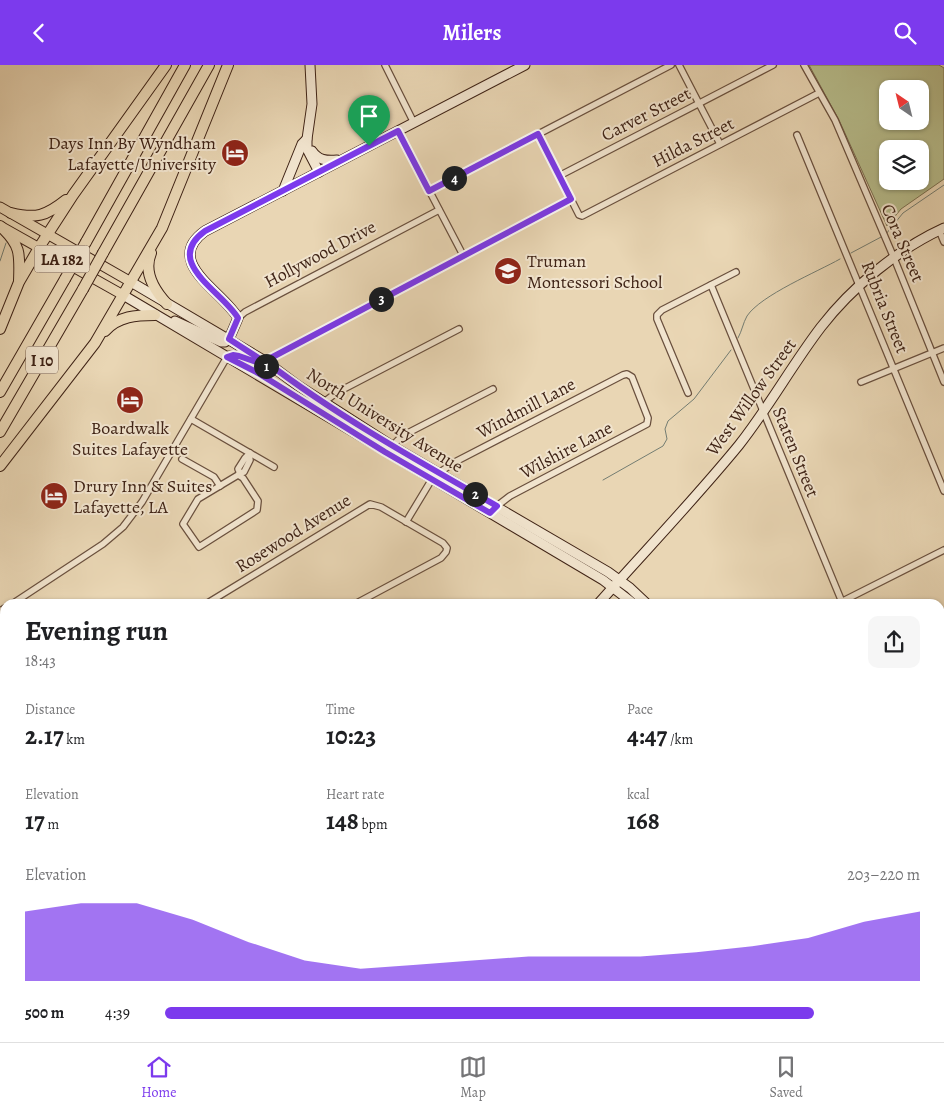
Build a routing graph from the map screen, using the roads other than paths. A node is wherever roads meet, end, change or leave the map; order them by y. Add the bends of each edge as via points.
1 (166, 65) edge
2 (185, 65) edge
3 (209, 65) edge
4 (228, 65) edge
5 (310, 65) edge
6 (385, 65) edge
7 (525, 65) edge
8 (671, 65) edge
9 (679, 65) edge
10 (773, 65) edge
11 (804, 65) edge
12 (819, 93) junction
13 (699, 103) junction
14 (414, 123) junction
15 (398, 131) junction
16 (538, 134) junction
17 (797, 135) dead end
18 (307, 139) junction
19 (720, 144) junction
20 (307, 149) junction
21 (343, 159) junction
22 (319, 172) junction
23 (559, 176) junction
24 (286, 189) junction
25 (429, 191) junction
26 (73, 195) junction
27 (571, 199) junction
28 (0, 207) edge
29 (439, 210) junction
30 (11, 213) junction
31 (0, 226) edge
32 (162, 228) junction
33 (942, 229) edge
34 (48, 234) junction
35 (944, 242) edge
36 (40, 246) junction
37 (463, 255) junction
38 (894, 258) junction
39 (736, 272) dead end
40 (19, 282) junction
41 (131, 282) junction
42 (711, 285) junction
43 (860, 285) junction
44 (123, 295) junction
45 (162, 301) junction
46 (142, 307) junction
47 (159, 317) junction
48 (238, 318) junction
49 (0, 329) edge
50 (459, 329) dead end
51 (229, 339) junction
52 (95, 343) junction
53 (944, 348) edge
54 (932, 353) junction
55 (227, 357) junction
56 (265, 361) junction
57 (274, 368) junction
58 (894, 369) junction
59 (628, 374) joint
60 (861, 382) dead end
61 (944, 382) edge
62 (274, 384) junction
63 (297, 385) junction
64 (493, 389) dead end
65 (0, 392) edge
66 (688, 393) dead end
67 (324, 402) junction
68 (315, 409) junction
69 (764, 412) junction
70 (191, 419) junction
71 (0, 432) edge
72 (392, 446) junction
73 (250, 455) junction
74 (182, 459) dead end
75 (0, 466) edge
76 (274, 467) dead end
77 (239, 474) junction
78 (436, 476) junction
79 (220, 486) junction
80 (944, 491) edge
81 (493, 509) junction
82 (406, 522) junction
83 (944, 550) edge
84 (617, 583) junction
85 (20, 599) edge
86 (214, 599) edge
87 (364, 599) edge
88 (603, 599) edge
89 (630, 599) edge
90 (640, 599) edge
91 (837, 599) edge
92 (847, 599) edge

1 - 26 highway, LA 182
2 - 65 highway, I 10, bridge
3 - 71 highway, I 10, bridge
4 - 32 highway
5 - 18 main road via 312,104
6 - 14 street
7 - 14 main road
8 - 16 street
9 - 13 street
10 - 13 street, Carver Street
11 - 12 street, Cora Street
12 - 19 street, Hilda Street
12 - 38 street, Cora Street via 835,120
13 - 19 street
13 - 23 street, Carver Street
14 - 15 main road
15 - 21 main road
15 - 25 street
16 - 23 street
16 - 25 street
17 - 43 street, Rubria Street
18 - 20 main road
18 - 21 main road via 318,158 330,161
18 - 24 main road via 302,143
19 - 27 street, Hilda Street via 580,216
20 - 22 main road
20 - 24 main road
21 - 22 main road
22 - 24 main road
23 - 27 street
24 - 48 main road via 205,231 191,246 189,256 195,271
25 - 29 street
26 - 30 highway via 35,217
26 - 34 highway, LA 182
27 - 37 street
28 - 30 main road, North University Avenue / LA 182
29 - 37 street
29 - 48 street, Hollywood Drive
30 - 34 main road, North University Avenue / LA 182
31 - 36 main road, North University Avenue / LA 182
31 - 40 highway via 12,237 19,251
32 - 41 highway
32 - 45 highway via 148,259 153,285
33 - 35 street
33 - 38 main road, West Willow Street
34 - 36 highway
34 - 41 main road, North University Avenue
36 - 40 highway
36 - 44 main road, North University Avenue / LA 182
37 - 56 street
38 - 43 main road, West Willow Street
38 - 54 street, Cora Street
39 - 42 street
40 - 49 highway
41 - 44 highway
41 - 45 main road, North University Avenue
42 - 66 street via 657,315
42 - 69 street, Staten Street
43 - 58 street, Rubria Street
43 - 69 main road, West Willow Street via 820,329
44 - 46 main road, North University Avenue
44 - 52 highway
45 - 46 main road via 146,301
45 - 51 main road, North University Avenue
46 - 47 main road, North University Avenue
47 - 51 main road via 171,319 221,342
47 - 52 highway via 130,316 108,327
47 - 55 main road, North University Avenue
48 - 51 main road
50 - 67 street
51 - 56 main road, North University Avenue
52 - 75 highway
53 - 54 street
54 - 58 street
54 - 61 street, Cora Street
55 - 57 main road via 239,356
55 - 62 main road, North University Avenue
55 - 70 street
56 - 57 main road, North University Avenue
57 - 63 main road, North University Avenue
58 - 60 street
58 - 80 street, Rubria Street
59 - 78 street, Windmill Lane via 460,459
59 - 81 street, Wilshire Lane via 634,380 648,424 512,495
62 - 63 main road via 292,388
62 - 68 main road, North University Avenue
63 - 67 main road, North University Avenue
64 - 72 street via 402,436
67 - 68 main road
67 - 72 main road, North University Avenue
68 - 78 main road, North University Avenue
69 - 84 main road, West Willow Street via 716,472
69 - 91 street, Staten Street
70 - 73 street
70 - 85 street via 142,502 123,527 103,544
72 - 78 main road, North University Avenue
73 - 76 street
73 - 77 street via 238,469
74 - 79 street via 214,477
77 - 79 street
77 - 79 street via 258,501 257,509 199,547 183,523 198,499
78 - 81 main road, North University Avenue
78 - 82 street
81 - 84 main road, North University Avenue
82 - 86 street, Rosewood Avenue via 377,505 365,506
82 - 87 street, Rosewood Avenue via 443,543 446,552 441,558
83 - 92 street
84 - 88 main road, West Willow Street
84 - 89 main road, North University Avenue
84 - 90 main road, North University Avenue

